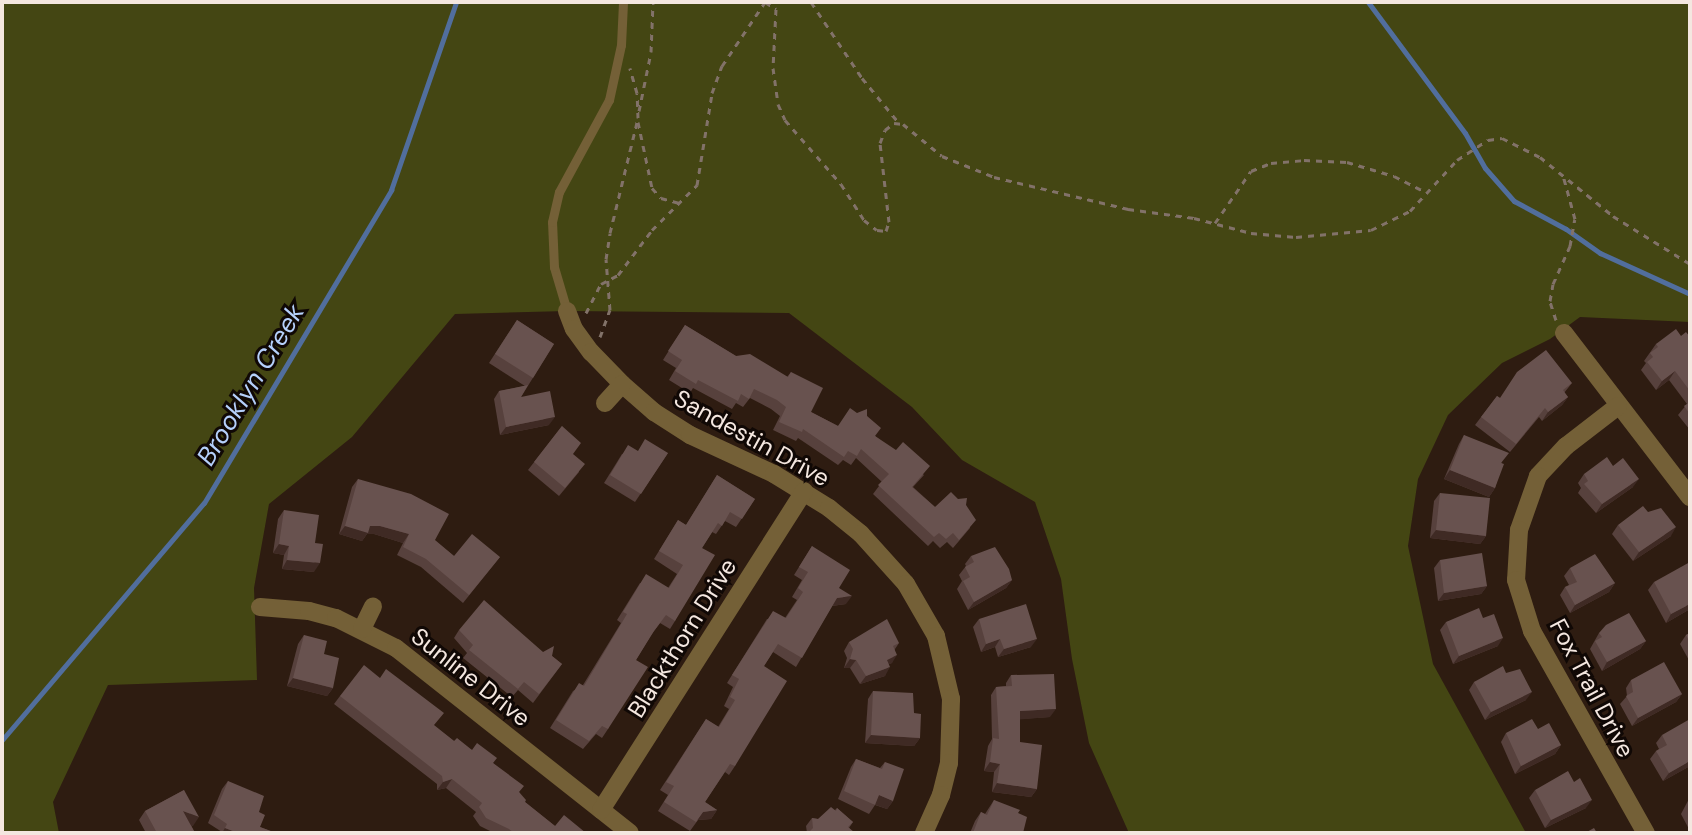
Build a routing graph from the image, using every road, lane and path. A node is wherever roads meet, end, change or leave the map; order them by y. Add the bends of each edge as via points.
1 (623, 2) edge
2 (653, 2) edge
3 (765, 2) edge
4 (811, 2) edge
5 (621, 45) junction
6 (638, 118) junction
7 (897, 123) junction
8 (1563, 175) junction
9 (1426, 192) junction
10 (680, 203) junction
11 (1215, 223) junction
12 (1690, 264) edge
13 (608, 280) junction
14 (571, 320) junction
15 (1564, 333) joint
16 (591, 352) junction
17 (622, 384) junction
18 (605, 403) dead end
19 (1618, 406) junction
20 (804, 491) junction
21 (1690, 497) edge
22 (373, 606) dead end
23 (260, 607) dead end
24 (362, 629) junction
25 (601, 810) junction
26 (630, 833) edge
27 (924, 833) edge
28 (1646, 833) edge

1 - 5 lane
2 - 6 path via 651,52
3 - 7 path via 776,9 773,68 785,120 877,230 886,231 889,222 880,143 885,130
3 - 10 path via 722,66 712,93 697,185
4 - 7 path
5 - 6 path via 637,93
5 - 14 lane via 609,100 559,192 552,222 554,267
6 - 10 path via 652,188 661,198
6 - 13 path via 610,233
7 - 11 path via 942,156 994,177 1089,201
8 - 9 path via 1502,138 1488,140 1457,160
8 - 12 path via 1613,216
8 - 15 path via 1574,234 1550,301
9 - 11 path via 1410,211 1371,230 1296,237
9 - 11 path via 1347,162 1271,163 1251,171
10 - 13 path
13 - 14 path
13 - 16 path via 607,322
14 - 16 street, Sandestin Drive
15 - 19 street
16 - 17 street, Sandestin Drive
17 - 18 street
17 - 20 street, Sandestin Drive via 690,435
19 - 21 street
19 - 28 street, Fox Trail Drive via 1566,446 1538,476 1519,530 1516,580 1532,631
20 - 25 street, Blackthorn Drive
20 - 27 street, Sandestin Drive via 884,558 936,636 948,678 952,731 941,795
22 - 24 street
23 - 24 street, Sunline Drive via 309,611
24 - 25 street, Sunline Drive via 396,648
25 - 26 street, Sunline Drive

